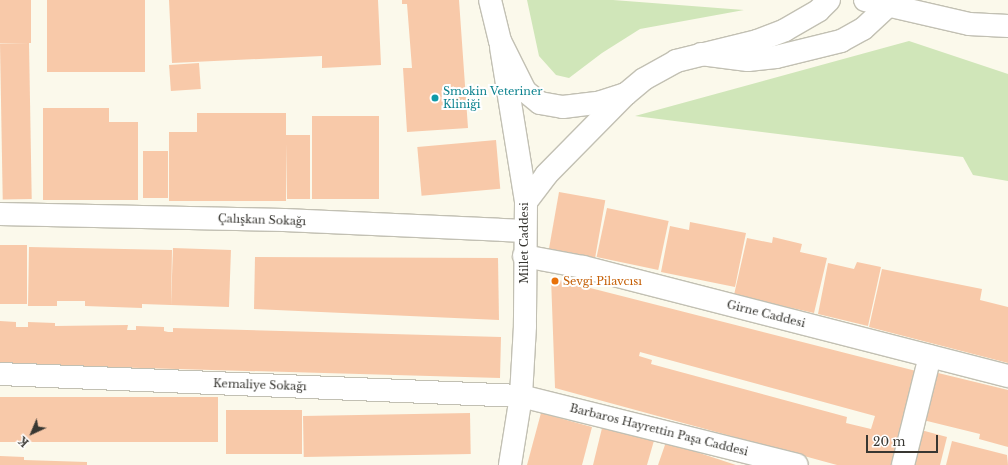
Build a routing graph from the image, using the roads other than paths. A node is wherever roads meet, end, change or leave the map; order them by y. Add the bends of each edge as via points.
1 (490, 0) edge
2 (829, 0) edge
3 (865, 0) edge
4 (890, 5) junction
5 (969, 24) junction
6 (1008, 26) edge
7 (1008, 41) edge
8 (500, 42) junction
9 (701, 54) junction
10 (626, 94) junction
11 (526, 202) junction
12 (0, 214) edge
13 (524, 231) junction
14 (524, 256) junction
15 (930, 356) junction
16 (0, 374) edge
17 (1008, 376) edge
18 (521, 396) junction
19 (510, 465) edge
20 (797, 465) edge
21 (903, 465) edge

1 - 8 main road, Millet Caddesi
2 - 9 main road via 820,10 785,30 757,41
3 - 4 main road
4 - 5 main road
4 - 9 main road via 863,29 841,41 769,58 748,60
5 - 6 main road
5 - 7 main road
8 - 10 main road via 525,91 540,103 563,107 601,102
8 - 11 main road, Millet Caddesi
9 - 10 main road via 676,61 644,79
10 - 11 main road via 546,175
11 - 13 main road, Millet Caddesi
12 - 13 main road, Çalışkan Sokağı via 284,220
13 - 14 main road, Millet Caddesi
14 - 15 main road, Girne Caddesi via 583,268
14 - 18 main road, Millet Caddesi via 525,326
15 - 17 main road, Girne Caddesi
15 - 21 main road
16 - 18 main road, Kemaliye Sokağı
18 - 19 main road, Millet Caddesi
18 - 20 main road, Barbaros Hayrettin Paşa Caddesi

